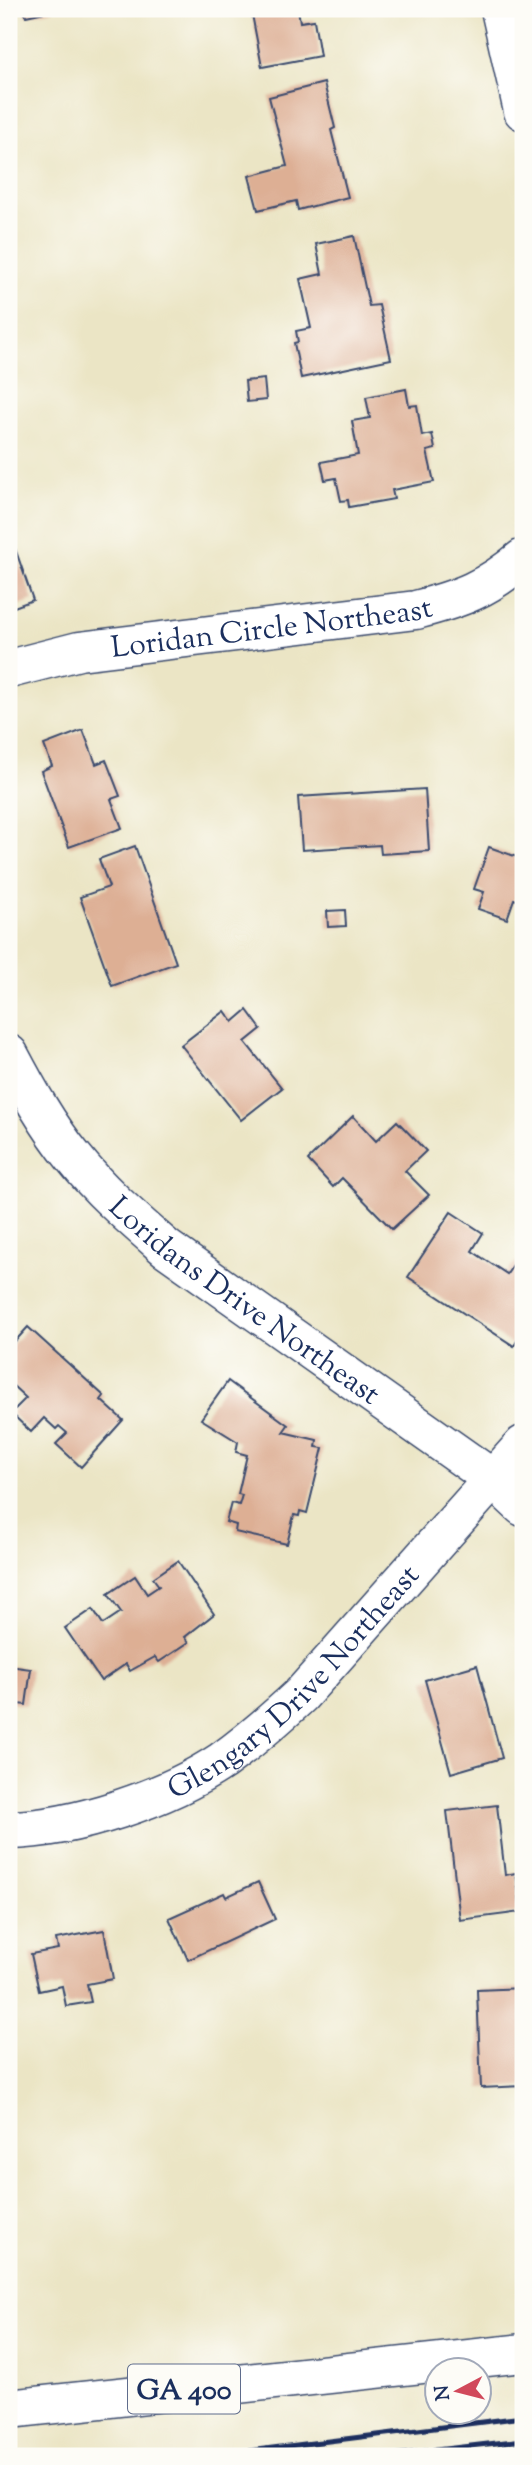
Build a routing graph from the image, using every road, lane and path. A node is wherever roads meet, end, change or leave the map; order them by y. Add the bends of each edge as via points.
1 (500, 9) edge
2 (523, 111) edge
3 (523, 558) edge
4 (9, 669) edge
5 (9, 1054) edge
6 (523, 1445) edge
7 (493, 1479) junction
8 (523, 1507) edge
9 (9, 1830) edge
10 (523, 2353) edge
11 (9, 2409) edge

1 - 2 main road
3 - 4 main road, Loridan Circle Northeast via 498,578 456,600 416,610 79,652
5 - 7 main road, Loridans Drive Northeast via 32,1098 74,1158 118,1206 166,1248
6 - 7 main road, Glengary Drive Northeast
7 - 8 main road, Loridans Drive Northeast
7 - 9 main road, Glengary Drive Northeast via 301,1695 220,1762 158,1794 93,1817
10 - 11 main road, GA 400

